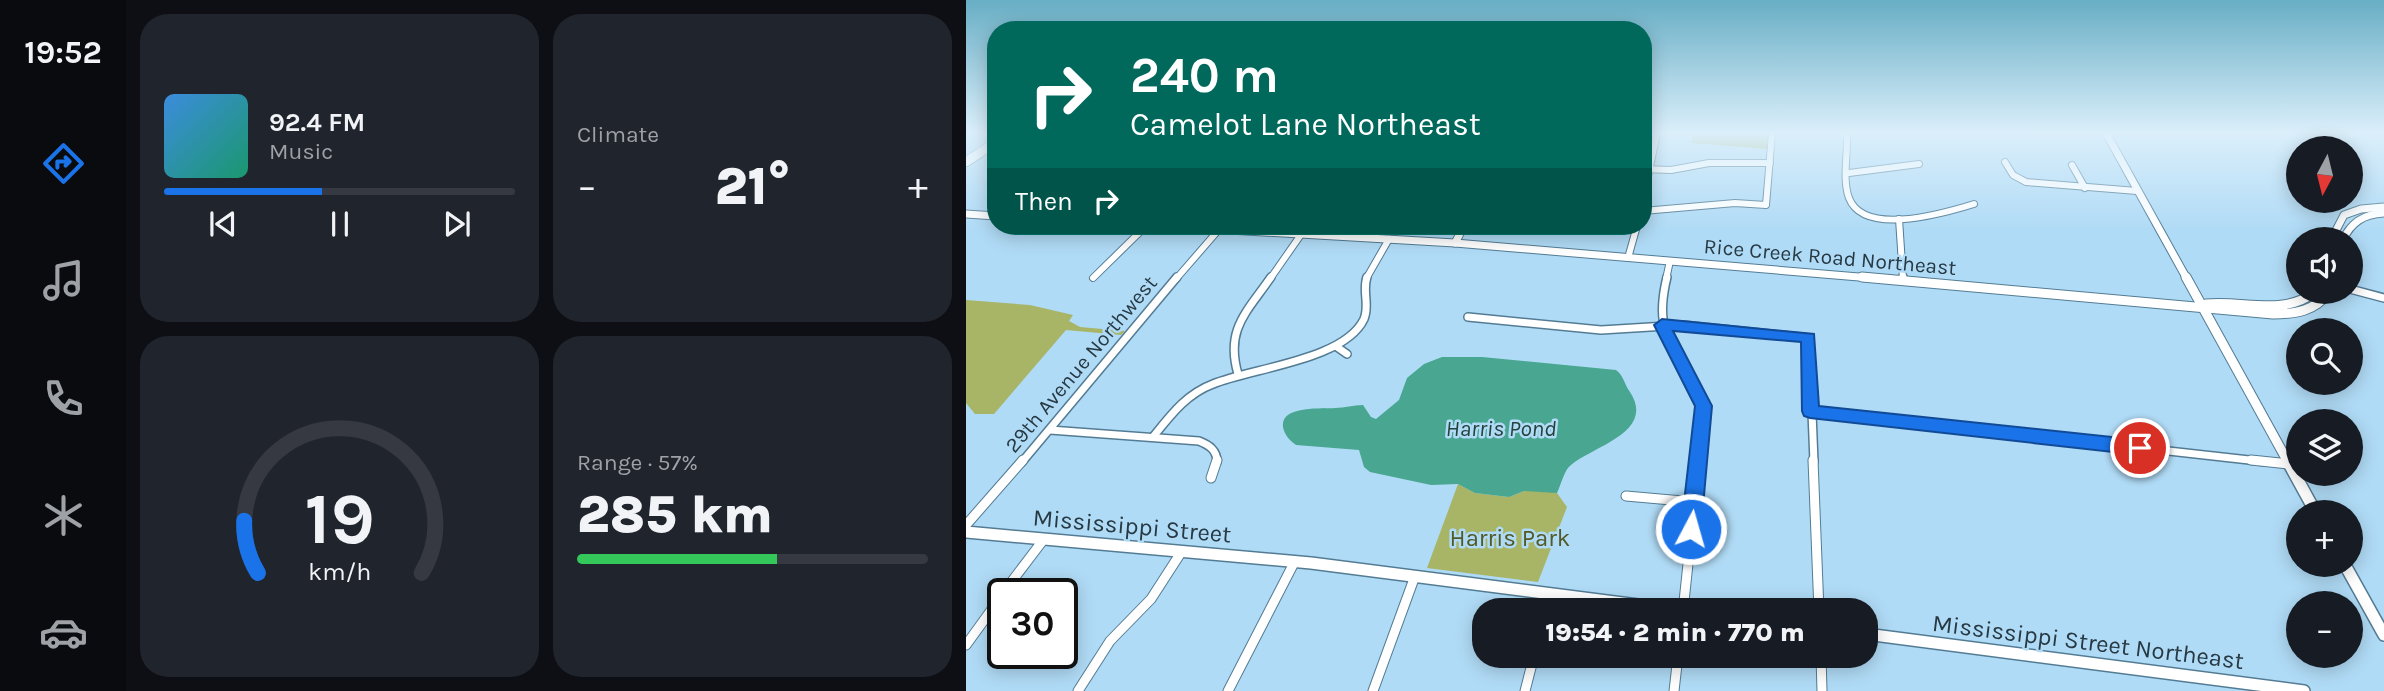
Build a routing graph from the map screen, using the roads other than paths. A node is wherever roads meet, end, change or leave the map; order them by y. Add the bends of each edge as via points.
1 (1697, 165) edge
2 (1770, 165) edge
3 (1849, 165) edge
4 (1909, 165) edge
5 (2007, 165) edge
6 (2072, 165) dead end
7 (2123, 165) edge
8 (1652, 169) edge
9 (1849, 173) junction
10 (2085, 188) junction
11 (2137, 191) junction
12 (1974, 205) dead end
13 (2384, 207) edge
14 (1652, 211) edge
15 (2384, 213) edge
16 (966, 214) edge
17 (987, 215) edge
18 (1899, 219) junction
19 (2337, 227) edge
20 (2351, 227) edge
21 (1137, 235) edge
22 (1215, 235) edge
23 (1300, 235) edge
24 (1319, 235) edge
25 (1459, 235) edge
26 (1634, 235) edge
27 (1389, 239) junction
28 (1455, 243) junction
29 (1628, 258) junction
30 (1670, 261) junction
31 (1093, 278) dead end
32 (1903, 280) junction
33 (2363, 292) edge
34 (2384, 298) edge
35 (2291, 304) edge
36 (2319, 304) edge
37 (2201, 305) junction
38 (1468, 317) dead end
39 (1662, 325) junction
40 (1338, 346) junction
41 (1347, 354) dead end
42 (1238, 374) junction
43 (1810, 411) junction
44 (1050, 430) junction
45 (1153, 437) junction
46 (2286, 459) edge
47 (2286, 464) edge
48 (1211, 478) dead end
49 (1626, 496) dead end
50 (1694, 502) junction
51 (966, 525) edge
52 (966, 532) edge
53 (1045, 539) junction
54 (1182, 551) junction
55 (1295, 561) junction
56 (1415, 576) junction
57 (2352, 577) edge
58 (1015, 578) edge
59 (1549, 593) junction
60 (1548, 598) edge
61 (1586, 598) edge
62 (1685, 598) edge
63 (1818, 598) edge
64 (987, 616) edge
65 (2384, 635) edge
66 (1878, 637) edge
67 (966, 645) edge
68 (1531, 668) edge
69 (1677, 668) edge
70 (1821, 668) edge
71 (1078, 691) edge
72 (1228, 691) edge
73 (1373, 691) edge
74 (1525, 691) edge
75 (1674, 691) edge
76 (1822, 691) edge
77 (2304, 691) edge

1 - 8 street
2 - 14 street via 1766,205 1715,202
3 - 9 street
4 - 9 street
5 - 10 street via 2026,183
6 - 10 street
7 - 11 street
9 - 18 street via 1849,197 1856,210 1866,216
10 - 11 street
11 - 37 street
12 - 18 street via 1925,218
13 - 19 street via 2348,213
15 - 20 street via 2368,215
16 - 17 street
18 - 32 street
21 - 31 street
22 - 44 street, 29th Avenue Northwest
23 - 42 street via 1239,323 1232,353
24 - 27 street, Rice Creek Road Northeast
25 - 28 street
26 - 29 street
27 - 28 street, Rice Creek Road Northeast
27 - 40 street via 1367,276 1363,322
28 - 29 street, Rice Creek Road Northeast
29 - 30 street, Rice Creek Road Northeast
30 - 32 street, Rice Creek Road Northeast
30 - 39 street
32 - 37 street, Rice Creek Road Northeast
33 - 34 street
35 - 37 street, Rice Creek Road Northeast
36 - 37 street, Rice Creek Road Northeast via 2288,314
37 - 46 street
38 - 39 street via 1601,330
39 - 43 street via 1809,338
39 - 50 street via 1703,406
40 - 41 street
40 - 42 street
42 - 45 street via 1192,395
43 - 47 street
43 - 63 street
44 - 45 street
44 - 51 street, 29th Avenue Northwest
45 - 48 street via 1210,446 1218,461
49 - 50 street
50 - 62 street
52 - 53 street, Mississippi Street
53 - 54 street, Mississippi Street
53 - 58 street
54 - 55 street, Mississippi Street
54 - 71 street via 1151,599 1110,641
55 - 56 street
55 - 72 street
56 - 59 street
56 - 73 street
57 - 65 street
59 - 60 street
59 - 61 street
64 - 67 street
66 - 77 street, Mississippi Street Northeast
68 - 74 street
69 - 75 street
70 - 76 street

